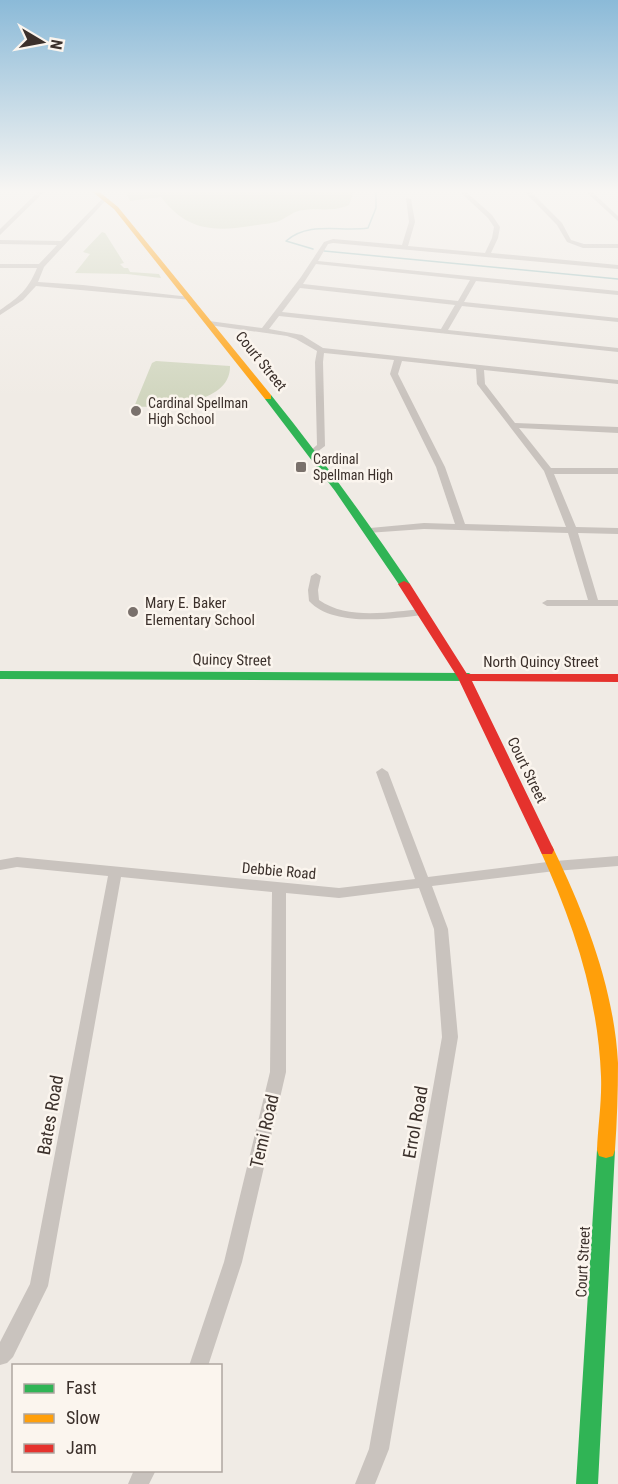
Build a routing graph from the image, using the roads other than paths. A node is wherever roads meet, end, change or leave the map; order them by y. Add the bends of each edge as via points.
1 (47, 259) edge
2 (158, 259) edge
3 (315, 259) edge
4 (533, 259) edge
5 (313, 262) junction
6 (0, 266) edge
7 (41, 266) junction
8 (618, 267) edge
9 (474, 278) junction
10 (34, 284) junction
11 (298, 286) junction
12 (618, 293) edge
13 (190, 299) junction
14 (460, 303) junction
15 (0, 313) edge
16 (277, 314) junction
17 (618, 320) edge
18 (209, 323) junction
19 (266, 330) junction
20 (444, 331) junction
21 (321, 350) junction
22 (618, 350) edge
23 (434, 351) dead end
24 (398, 360) junction
25 (427, 363) junction
26 (480, 369) junction
27 (618, 382) edge
28 (514, 425) junction
29 (618, 430) edge
30 (313, 453) junction
31 (548, 471) junction
32 (618, 471) edge
33 (460, 527) junction
34 (572, 530) junction
35 (370, 531) junction
36 (618, 531) edge
37 (315, 576) dead end
38 (547, 603) dead end
39 (594, 603) junction
40 (618, 603) edge
41 (422, 612) junction
42 (0, 675) edge
43 (464, 678) junction
44 (618, 678) edge
45 (382, 772) dead end
46 (618, 861) edge
47 (0, 865) edge
48 (555, 866) junction
49 (117, 872) junction
50 (426, 883) junction
51 (279, 888) junction
52 (0, 1356) edge
53 (198, 1364) edge
54 (365, 1484) edge
55 (587, 1484) edge

1 - 7 street
2 - 13 street, Court Street
3 - 5 street
4 - 8 street
5 - 9 street
5 - 11 street
6 - 7 street
7 - 10 street
9 - 12 street
9 - 14 street
10 - 13 street
10 - 15 street via 21,300
11 - 14 street
11 - 16 street
13 - 18 street, Court Street
14 - 17 street
14 - 20 street
16 - 19 street
16 - 20 street
18 - 19 street
18 - 30 street, Court Street
19 - 21 street via 299,337
20 - 22 street
21 - 24 street
21 - 30 street via 321,446
23 - 25 street
24 - 25 street
24 - 33 street via 394,375 435,451
25 - 26 street
26 - 27 street
26 - 28 street via 481,384
28 - 29 street
28 - 31 street
30 - 35 street, Court Street
31 - 32 street
31 - 34 street
33 - 34 street
33 - 35 street
34 - 36 street
34 - 39 street
35 - 41 street, Court Street
37 - 41 street via 314,601 330,611
38 - 39 street
39 - 40 street
41 - 43 street, Court Street
42 - 43 street, Quincy Street
43 - 44 street, North Quincy Street
43 - 48 street, Court Street
45 - 50 street, Errol Road
46 - 48 street, Debbie Road
47 - 49 street, Debbie Road via 17,862
48 - 50 street, Debbie Road
48 - 55 street, Court Street via 587,944 602,1004 610,1076
49 - 51 street, Debbie Road
49 - 52 street, Bates Road via 39,1286
50 - 51 street, Debbie Road via 339,892
50 - 54 street, Errol Road via 441,928 450,1038 379,1449
51 - 53 street, Temi Road via 278,1072 233,1262

